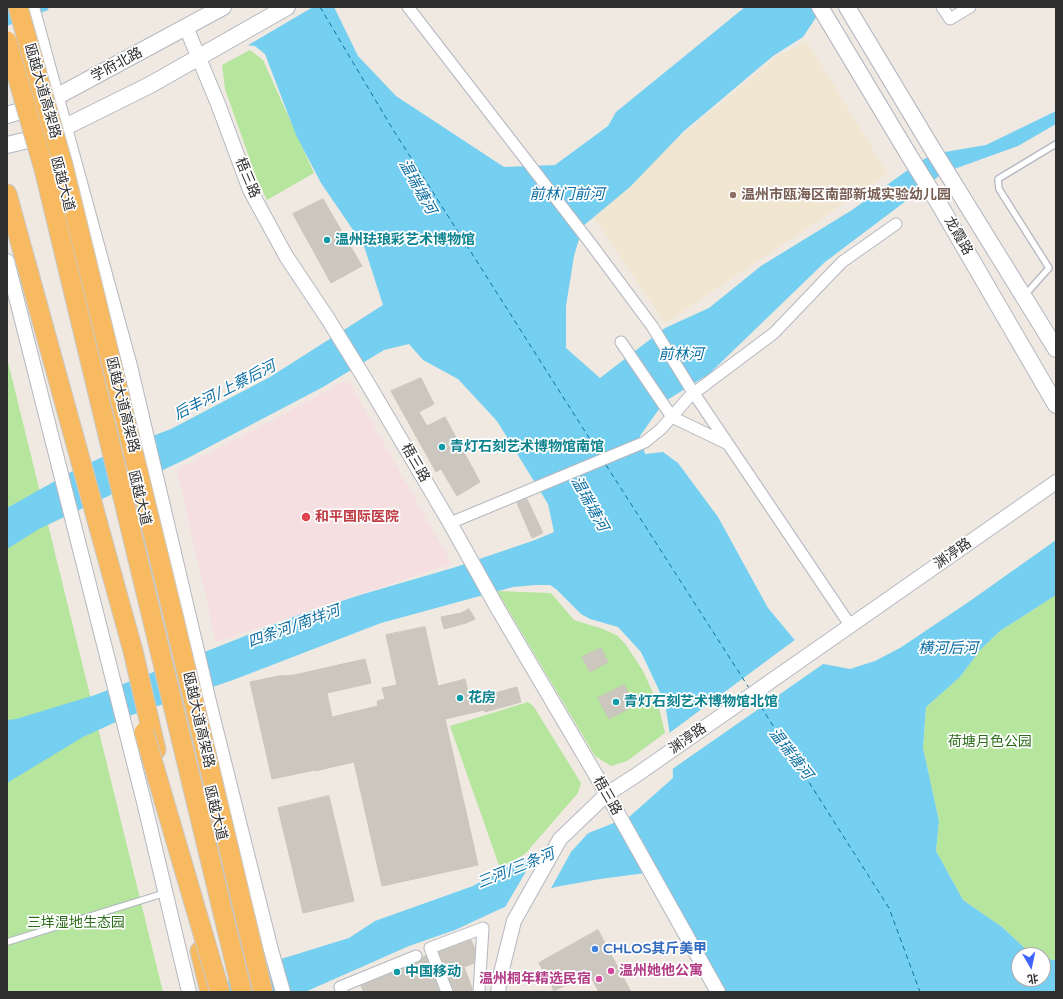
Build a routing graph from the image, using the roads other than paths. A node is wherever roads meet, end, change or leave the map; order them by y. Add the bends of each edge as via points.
1 (11, 7) edge
2 (18, 7) edge
3 (32, 7) edge
4 (223, 7) edge
5 (287, 7) edge
6 (408, 7) edge
7 (847, 7) edge
8 (942, 7) edge
9 (970, 7) edge
10 (823, 11) edge
11 (186, 27) junction
12 (15, 40) edge
13 (198, 57) junction
14 (49, 101) junction
15 (7, 115) edge
16 (56, 131) junction
17 (1056, 144) edge
18 (7, 145) edge
19 (7, 194) edge
20 (896, 224) dead end
21 (7, 261) edge
22 (1024, 297) junction
23 (621, 342) dead end
24 (1056, 349) edge
25 (693, 391) junction
26 (1056, 405) edge
27 (672, 417) junction
28 (728, 444) junction
29 (70, 458) junction
30 (1056, 482) edge
31 (86, 522) junction
32 (450, 523) junction
33 (850, 626) junction
34 (128, 653) junction
35 (607, 794) junction
36 (165, 893) junction
37 (7, 942) edge
38 (416, 956) dead end
39 (207, 983) edge
40 (188, 988) edge
41 (220, 992) edge
42 (242, 992) edge
43 (258, 992) edge
44 (263, 992) edge
45 (283, 992) edge
46 (342, 992) edge
47 (447, 992) edge
48 (479, 992) edge
49 (498, 992) edge
50 (718, 992) edge

1 - 12 highway, 瓯越大道
2 - 44 highway, 瓯越大道高架路, bridge via 65,172
3 - 14 street
4 - 11 main road, 学府北路
5 - 13 main road
6 - 25 street via 652,326
7 - 22 main road, 龙霞路
8 - 9 street via 950,19
10 - 26 main road, 龙霞路
11 - 13 street, 梧三路
11 - 14 main road, 学府北路
12 - 14 highway, 瓯越大道
12 - 42 highway, 瓯越大道高架路, bridge
13 - 16 main road via 150,85
13 - 32 street, 梧三路 via 250,190 286,256 365,379
14 - 15 main road, 学府北路
14 - 16 highway, 瓯越大道
16 - 18 main road
16 - 43 highway, 瓯越大道 via 111,388
16 - 45 street via 130,366 210,706
17 - 22 lane via 998,178 999,189 1049,268
19 - 29 highway via 23,250
20 - 25 street via 842,262 774,333
21 - 29 street
22 - 24 main road, 龙霞路
23 - 27 street
25 - 27 street
25 - 28 street
27 - 28 street
27 - 32 street via 645,442
28 - 33 street
29 - 31 highway
30 - 33 street, 渊渟路
31 - 34 highway
31 - 36 street via 112,675
32 - 35 street, 梧三路
33 - 35 street, 渊渟路
34 - 39 highway via 151,726
34 - 41 highway, bridge via 146,739
35 - 49 street, 渊渟路 via 560,839 514,921
35 - 50 street, 梧三路
36 - 37 lane
36 - 40 street
38 - 46 street via 340,987
47 - 48 street via 430,948 483,928

